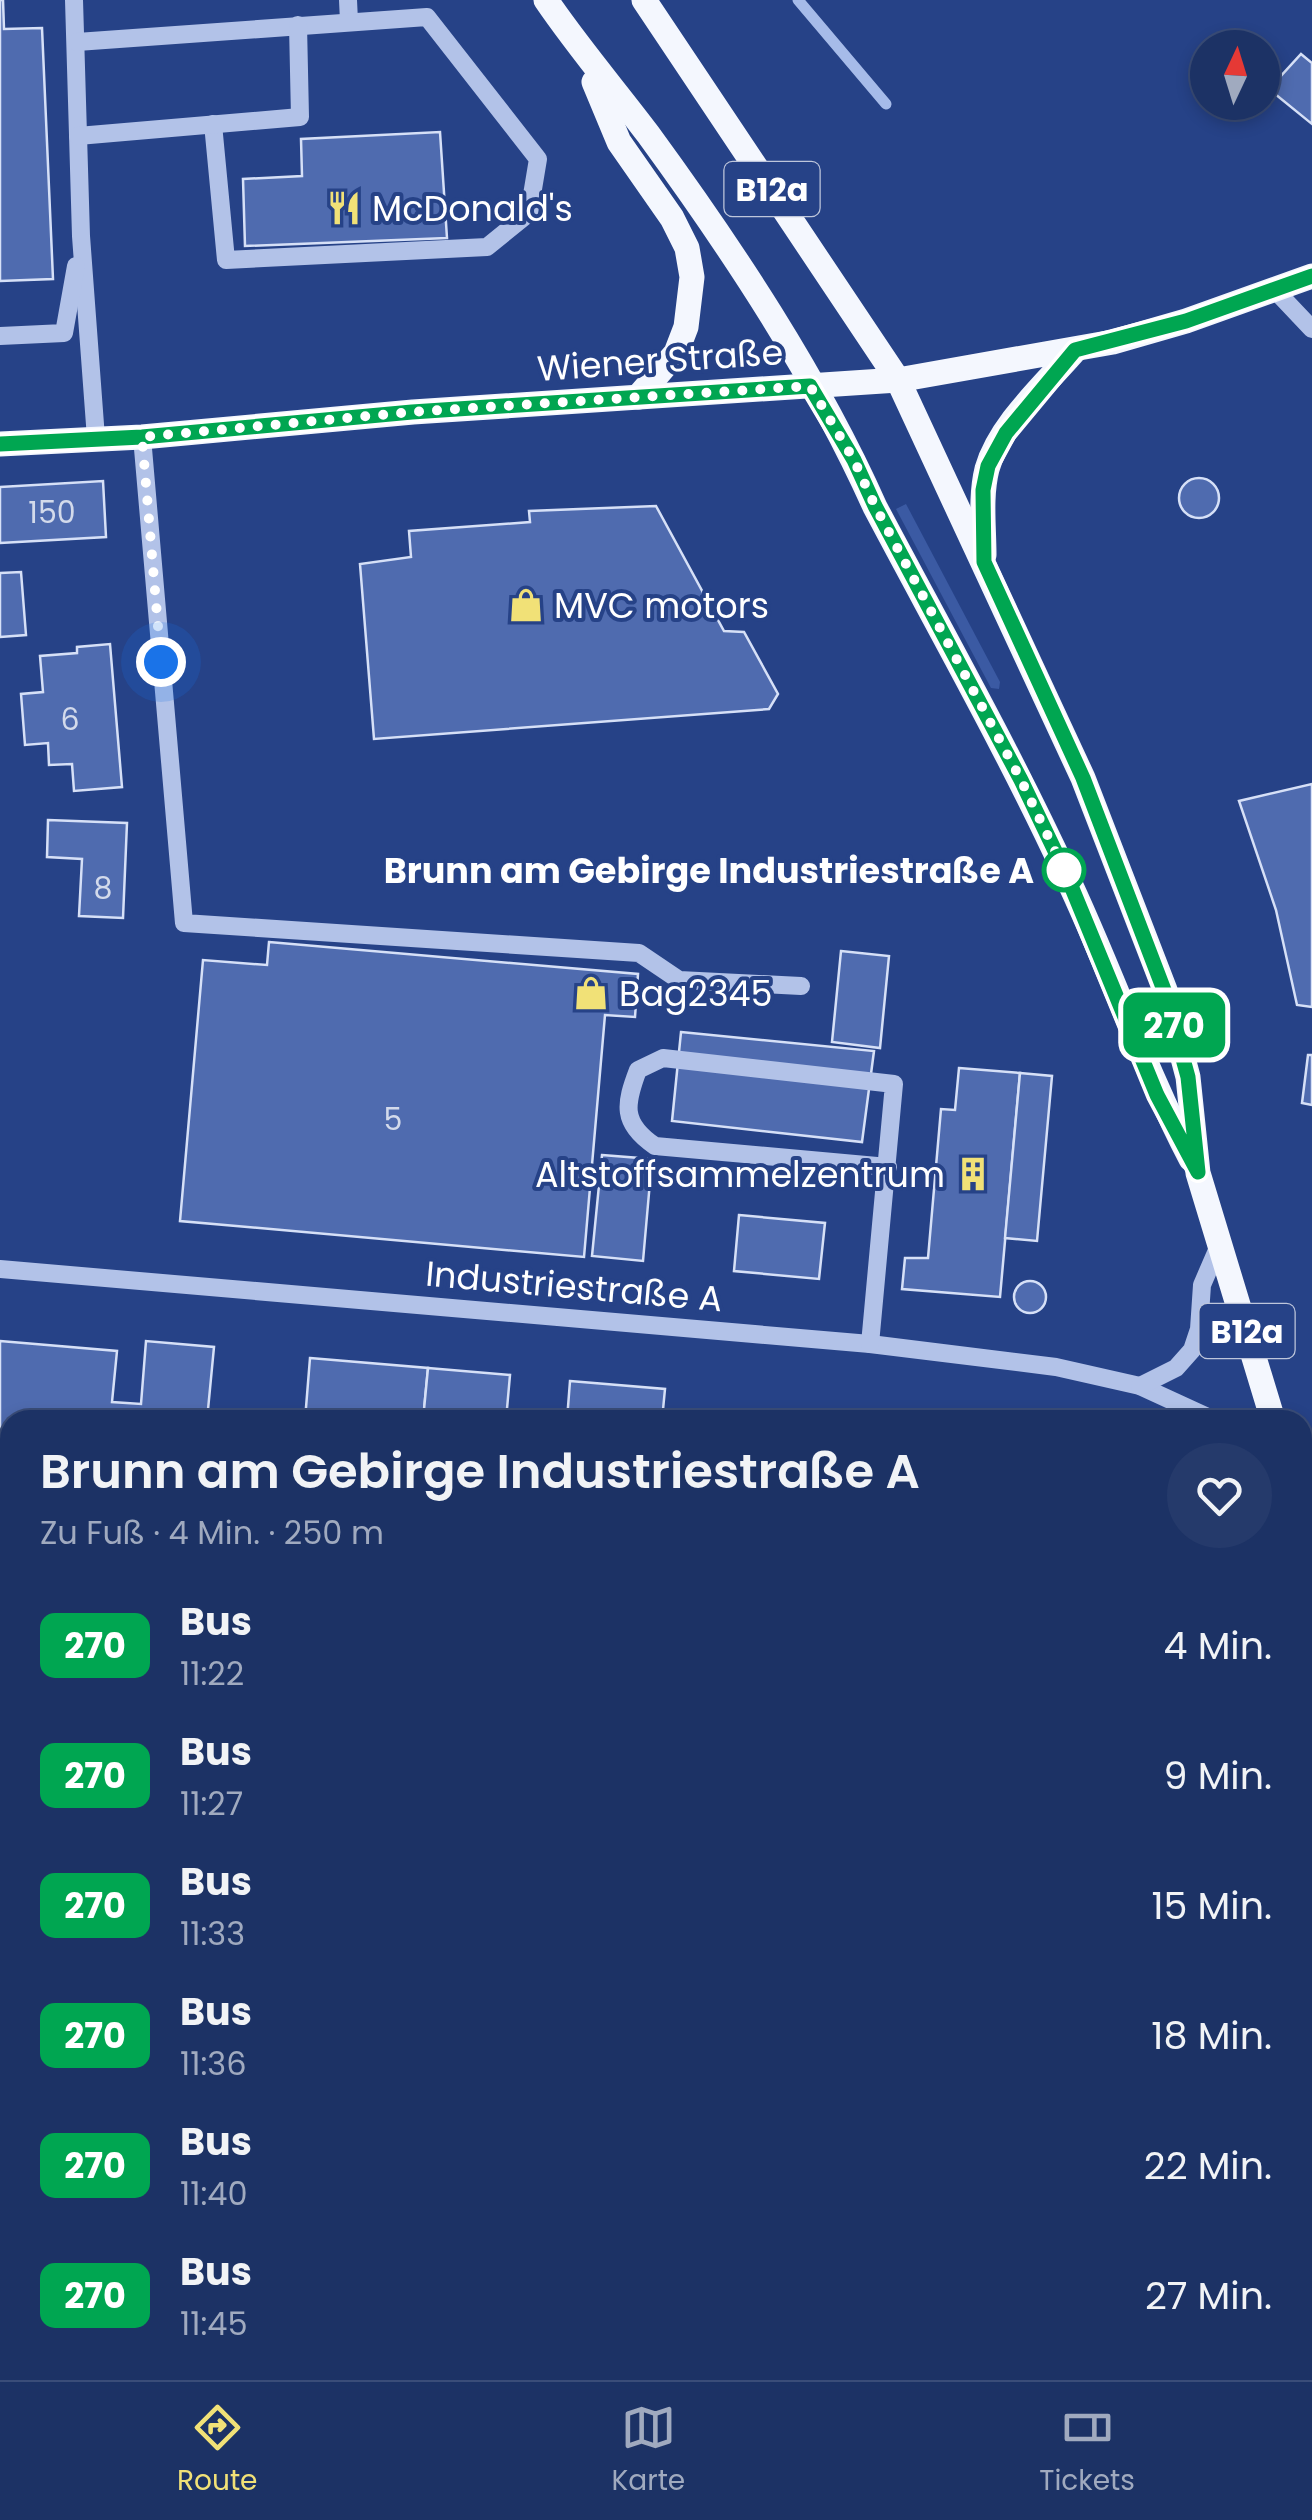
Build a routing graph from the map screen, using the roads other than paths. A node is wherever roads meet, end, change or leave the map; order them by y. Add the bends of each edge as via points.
1 (74, 0) edge
2 (348, 0) edge
3 (546, 0) edge
4 (644, 0) edge
5 (349, 20) junction
6 (298, 25) junction
7 (77, 42) junction
8 (582, 54) junction
9 (213, 124) junction
10 (78, 136) junction
11 (81, 236) junction
12 (1312, 276) edge
13 (1274, 289) junction
14 (1312, 328) edge
15 (0, 336) edge
16 (1075, 350) junction
17 (898, 380) junction
18 (810, 386) junction
19 (638, 396) junction
20 (142, 437) junction
21 (96, 438) junction
22 (0, 444) edge
23 (984, 562) junction
24 (802, 986) dead end
25 (888, 1166) junction
26 (1198, 1172) junction
27 (1221, 1241) junction
28 (0, 1269) edge
29 (870, 1344) junction
30 (1140, 1386) junction
31 (1192, 1410) edge
32 (1270, 1410) edge

1 - 7 street
2 - 5 street
3 - 8 main road, B12a
4 - 17 main road, B12a
5 - 6 street
5 - 9 street via 427,18 538,160 529,213 486,247 226,260
6 - 7 street
6 - 9 street via 300,117
7 - 10 street
8 - 18 main road, B12a via 657,148 761,300
8 - 19 main road via 619,142 687,248 692,289 686,327 676,353
9 - 10 street
10 - 11 street
11 - 15 street via 64,334
11 - 21 street
12 - 13 main road, Wiener Straße
13 - 14 street
13 - 16 main road, Wiener Straße
16 - 17 main road, Wiener Straße
16 - 23 main road via 1006,433 988,466
17 - 18 main road, Wiener Straße
17 - 23 main road, B12a
18 - 19 main road, Wiener Straße
18 - 26 main road, B12a via 1021,780 1157,1095
19 - 20 main road, Wiener Straße
20 - 21 main road, Wiener Straße
20 - 24 street via 184,924 639,953 678,980
21 - 22 main road, Wiener Straße
23 - 26 main road, B12a via 1083,778 1164,990 1188,1077
25 - 25 street via 894,1084 664,1058 638,1070 626,1102 636,1133 654,1146
25 - 29 street
26 - 27 main road, B12a
27 - 30 street via 1202,1284 1192,1350 1176,1368
27 - 32 main road, B12a
28 - 29 street, Industriestraße A
29 - 30 street, Industriestraße A via 1056,1366
30 - 31 street, Industriestraße A

